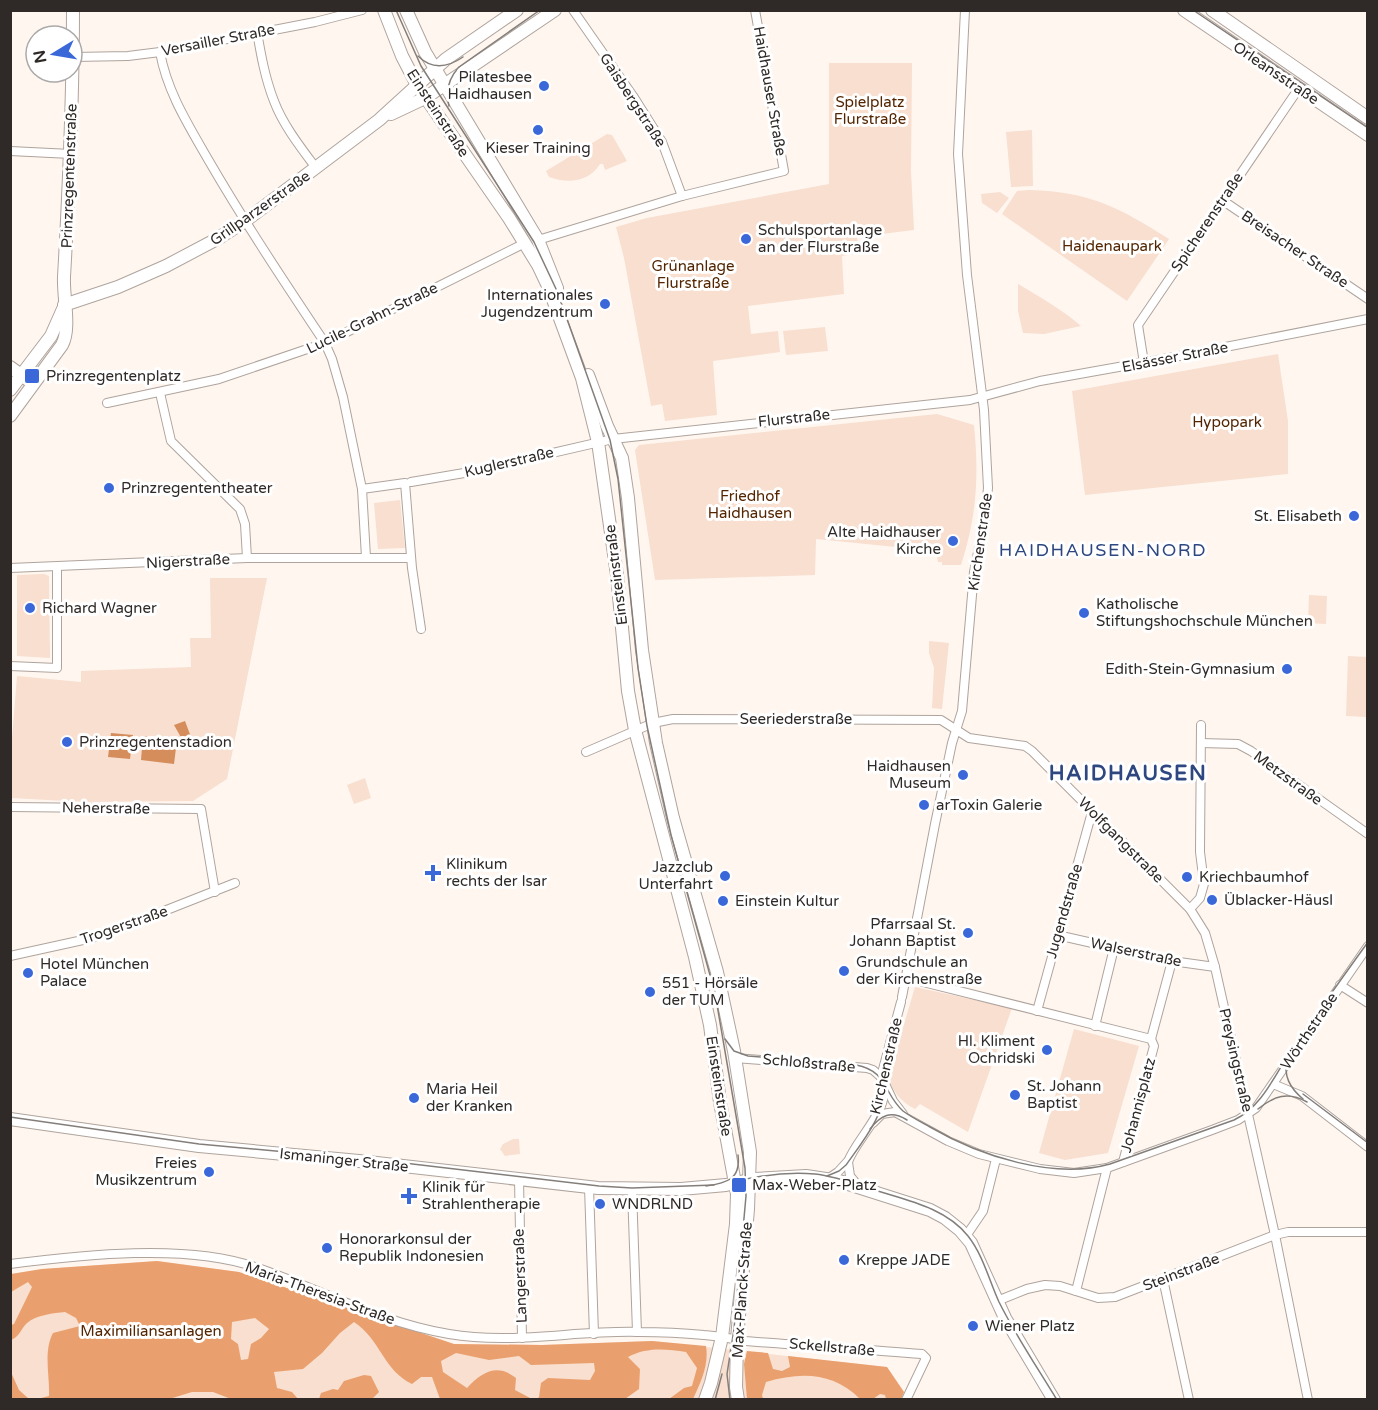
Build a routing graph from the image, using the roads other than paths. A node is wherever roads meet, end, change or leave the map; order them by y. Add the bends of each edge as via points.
1 (362, 10) edge
2 (384, 10) edge
3 (406, 10) edge
4 (517, 10) edge
5 (555, 10) edge
6 (573, 10) edge
7 (755, 10) edge
8 (966, 10) edge
9 (1184, 10) edge
10 (1212, 10) edge
11 (257, 32) junction
12 (160, 52) junction
13 (84, 57) edge
14 (435, 69) junction
15 (72, 84) edge
16 (417, 85) junction
17 (445, 85) junction
18 (1299, 88) junction
19 (425, 98) junction
20 (1368, 118) edge
21 (379, 120) junction
22 (1368, 135) edge
23 (10, 151) edge
24 (71, 154) junction
25 (316, 168) junction
26 (682, 196) junction
27 (1222, 200) junction
28 (244, 221) junction
29 (538, 240) junction
30 (525, 243) junction
31 (1368, 299) edge
32 (64, 306) junction
33 (1368, 319) edge
34 (325, 343) junction
35 (1144, 363) junction
36 (10, 367) edge
37 (22, 376) junction
38 (34, 384) junction
39 (10, 390) edge
40 (160, 393) junction
41 (982, 397) junction
42 (107, 403) dead end
43 (10, 416) edge
44 (606, 441) junction
45 (408, 483) junction
46 (362, 489) junction
47 (366, 557) junction
48 (247, 558) junction
49 (411, 558) junction
50 (57, 567) junction
51 (10, 568) edge
52 (421, 629) dead end
53 (10, 666) edge
54 (653, 723) junction
55 (1200, 725) dead end
56 (956, 729) junction
57 (635, 730) junction
58 (1201, 743) junction
59 (586, 752) dead end
60 (10, 807) edge
61 (1092, 812) junction
62 (1368, 834) edge
63 (235, 883) dead end
64 (215, 891) junction
65 (1190, 909) junction
66 (1057, 935) junction
67 (1368, 946) edge
68 (1114, 948) junction
69 (10, 956) edge
70 (1172, 961) junction
71 (1215, 967) junction
72 (907, 978) junction
73 (1340, 985) junction
74 (1368, 1004) edge
75 (1037, 1011) junction
76 (1095, 1026) junction
77 (1150, 1039) junction
78 (735, 1058) junction
79 (881, 1078) junction
80 (1273, 1084) junction
81 (1248, 1114) junction
82 (10, 1119) edge
83 (911, 1120) junction
84 (873, 1123) junction
85 (1368, 1147) edge
86 (850, 1158) junction
87 (996, 1159) junction
88 (1123, 1162) junction
89 (1107, 1168) junction
90 (826, 1177) junction
91 (519, 1179) junction
92 (749, 1180) junction
93 (735, 1184) junction
94 (589, 1187) junction
95 (861, 1188) junction
96 (632, 1190) junction
97 (1368, 1232) edge
98 (1275, 1235) junction
99 (966, 1236) junction
100 (10, 1264) edge
101 (1163, 1279) junction
102 (1076, 1291) junction
103 (997, 1301) junction
104 (637, 1332) junction
105 (594, 1334) junction
106 (722, 1337) junction
107 (522, 1338) junction
108 (737, 1340) junction
109 (705, 1400) edge
110 (738, 1400) edge
111 (906, 1400) edge
112 (1054, 1400) edge
113 (1189, 1400) edge
114 (1308, 1400) edge

1 - 11 street, Versailler Straße
2 - 16 main road, Einsteinstraße
3 - 14 main road, Einsteinstraße
4 - 14 main road, Grillparzerstraße
5 - 17 main road, Grillparzerstraße
6 - 26 street, Gaisbergstraße via 662,142
7 - 26 street, Haidhauser Straße via 784,171
8 - 41 street, Kirchenstraße via 958,154
9 - 18 main road, Orleansstraße
10 - 20 main road, Orleansstraße
11 - 12 street, Versailler Straße
11 - 25 street via 274,103
12 - 13 street, Versailler Straße
12 - 28 street via 169,88
14 - 16 main road, Grillparzerstraße
14 - 17 main road, Einsteinstraße
15 - 24 main road, Prinzregentenstraße
16 - 19 main road, Einsteinstraße
16 - 21 main road, Grillparzerstraße
17 - 19 main road, Grillparzerstraße
17 - 29 main road, Einsteinstraße
18 - 22 main road, Orleansstraße
18 - 27 street, Spicherenstraße
19 - 21 main road, Grillparzerstraße
19 - 30 main road, Einsteinstraße
21 - 25 main road, Grillparzerstraße
23 - 24 street
24 - 32 main road, Prinzregentenstraße
25 - 28 main road, Grillparzerstraße
26 - 29 street
27 - 31 street, Breisacher Straße
27 - 35 street, Spicherenstraße via 1138,325
28 - 32 main road, Grillparzerstraße via 166,266
28 - 34 street
29 - 44 main road, Einsteinstraße
30 - 34 street, Lucile-Grahn-Straße
30 - 44 main road, Einsteinstraße via 548,286
32 - 37 main road, Prinzregentenstraße via 54,331
32 - 38 main road, Prinzregentenstraße via 64,340
33 - 35 street, Elsässer Straße
34 - 40 street, Lucile-Grahn-Straße via 238,373
34 - 46 street via 343,397
35 - 41 street, Elsässer Straße via 1040,381
36 - 37 main road
37 - 38 main road
37 - 39 main road, Prinzregentenstraße
38 - 43 main road, Prinzregentenstraße
40 - 42 street, Lucile-Grahn-Straße
40 - 48 street via 171,441 240,509
41 - 44 street, Flurstraße
41 - 56 street, Kirchenstraße via 988,488 974,572 962,711
44 - 45 street, Kuglerstraße
44 - 54 main road, Einsteinstraße via 621,454 625,476
44 - 57 main road, Einsteinstraße via 628,691
45 - 46 street, Kuglerstraße
45 - 49 street
46 - 47 street
47 - 48 street, Nigerstraße
47 - 49 street, Nigerstraße
48 - 50 street, Nigerstraße
49 - 52 street
50 - 51 street, Nigerstraße
50 - 53 street via 57,668
54 - 56 street, Seeriederstraße via 703,718 941,720
54 - 57 street, Seeriederstraße
54 - 78 main road, Einsteinstraße via 667,796 710,942
55 - 58 street
56 - 61 street, Wolfgangstraße via 969,738 1029,748
56 - 72 street, Kirchenstraße
57 - 59 street
57 - 93 main road, Einsteinstraße via 710,1025
58 - 62 street, Metzstraße via 1239,744
58 - 65 street via 1200,852 1204,884 1200,898
60 - 64 street, Neherstraße via 201,809
61 - 65 street, Wolfgangstraße
61 - 66 street, Jugendstraße
63 - 64 street, Trogerstraße
64 - 69 street, Trogerstraße via 92,938
65 - 71 street, Preysingstraße via 1205,933
66 - 68 street, Walserstraße
66 - 75 street, Jugendstraße
67 - 73 street, Wörthstraße
68 - 70 street, Walserstraße
68 - 76 street
70 - 71 street, Walserstraße
70 - 77 street
71 - 81 street, Preysingstraße
72 - 75 street, Johannisplatz
72 - 79 street, Kirchenstraße
73 - 74 street
73 - 80 street, Wörthstraße
75 - 76 street, Johannisplatz
76 - 77 street, Johannisplatz
77 - 88 street, Johannisplatz via 1154,1046
78 - 79 street, Schloßstraße via 866,1068
78 - 92 main road, Einsteinstraße via 750,1158
79 - 83 street, Johannisplatz via 894,1103
79 - 84 street, Kirchenstraße via 884,1088
80 - 81 street, Wörthstraße
80 - 85 street via 1302,1096
81 - 88 street
81 - 98 street, Preysingstraße
82 - 91 main road, Ismaninger Straße via 199,1146
83 - 84 street, Johannisplatz via 889,1112
83 - 87 street, Johannisplatz via 959,1147
84 - 86 street, Kirchenstraße
86 - 90 street, Kirchenstraße via 841,1170
86 - 95 street via 849,1174
87 - 89 street, Johannisplatz via 1061,1172
87 - 99 street via 983,1211
88 - 89 street, Johannisplatz
89 - 102 street
90 - 92 main road
90 - 95 main road
91 - 94 main road, Ismaninger Straße
91 - 107 street, Langerstraße
92 - 93 main road, Ismaninger Straße
92 - 108 main road, Max-Planck-Straße
93 - 96 main road, Ismaninger Straße
93 - 106 main road, Max-Planck-Straße via 736,1224
94 - 96 main road, Ismaninger Straße
94 - 105 street
95 - 99 main road via 930,1210
96 - 104 street
97 - 98 street, Steinstraße
98 - 101 street, Steinstraße
98 - 114 street, Preysingstraße
99 - 103 main road
100 - 107 street, Maria-Theresia-Straße via 155,1253 205,1256 254,1266 369,1312 436,1331 482,1338
101 - 102 street, Steinstraße via 1106,1299
101 - 113 street
102 - 103 street, Steinstraße via 1036,1286
103 - 112 main road
104 - 105 street, Maria-Theresia-Straße
104 - 106 street, Maria-Theresia-Straße
105 - 107 street, Maria-Theresia-Straße
106 - 108 street, Maria-Theresia-Straße
106 - 109 main road, Max-Planck-Straße
108 - 110 main road, Max-Planck-Straße
108 - 111 street, Sckellstraße via 922,1354 926,1358

